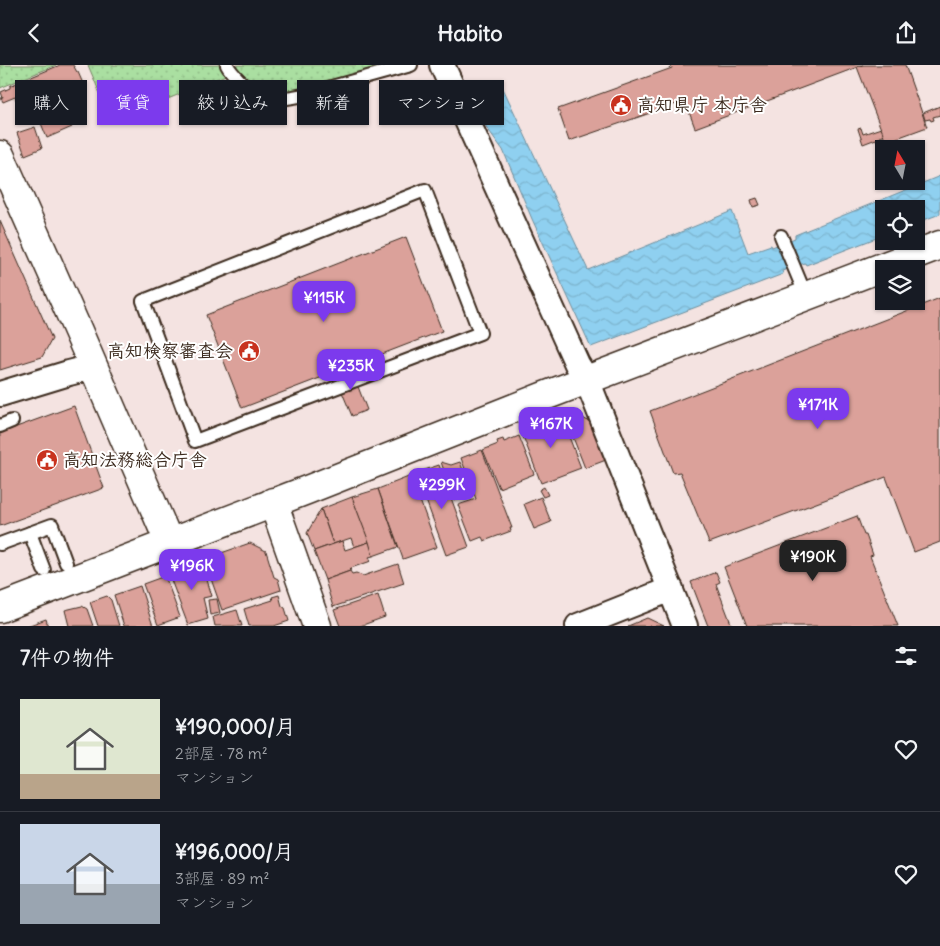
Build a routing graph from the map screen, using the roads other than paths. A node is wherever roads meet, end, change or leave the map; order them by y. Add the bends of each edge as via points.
1 (227, 65) edge
2 (411, 65) edge
3 (442, 65) edge
4 (0, 155) edge
5 (781, 236) dead end
6 (940, 245) edge
7 (806, 296) junction
8 (93, 367) junction
9 (374, 373) joint
10 (587, 380) junction
11 (0, 394) edge
12 (273, 502) junction
13 (30, 533) junction
14 (169, 542) junction
15 (0, 545) edge
16 (66, 563) dead end
17 (44, 570) dead end
18 (671, 589) junction
19 (0, 608) edge
20 (317, 626) edge
21 (578, 626) edge
22 (685, 626) edge

1 - 2 lane via 249,89 264,99 282,99
3 - 10 street
4 - 8 street
5 - 7 lane
6 - 7 street
7 - 10 street
8 - 11 street
8 - 14 street
9 - 9 lane via 195,441 143,301 425,189 480,333
10 - 12 street
10 - 18 street
12 - 14 street
12 - 20 street
13 - 15 lane
13 - 16 lane via 52,525
13 - 17 lane
14 - 19 street
18 - 21 street
18 - 22 street

